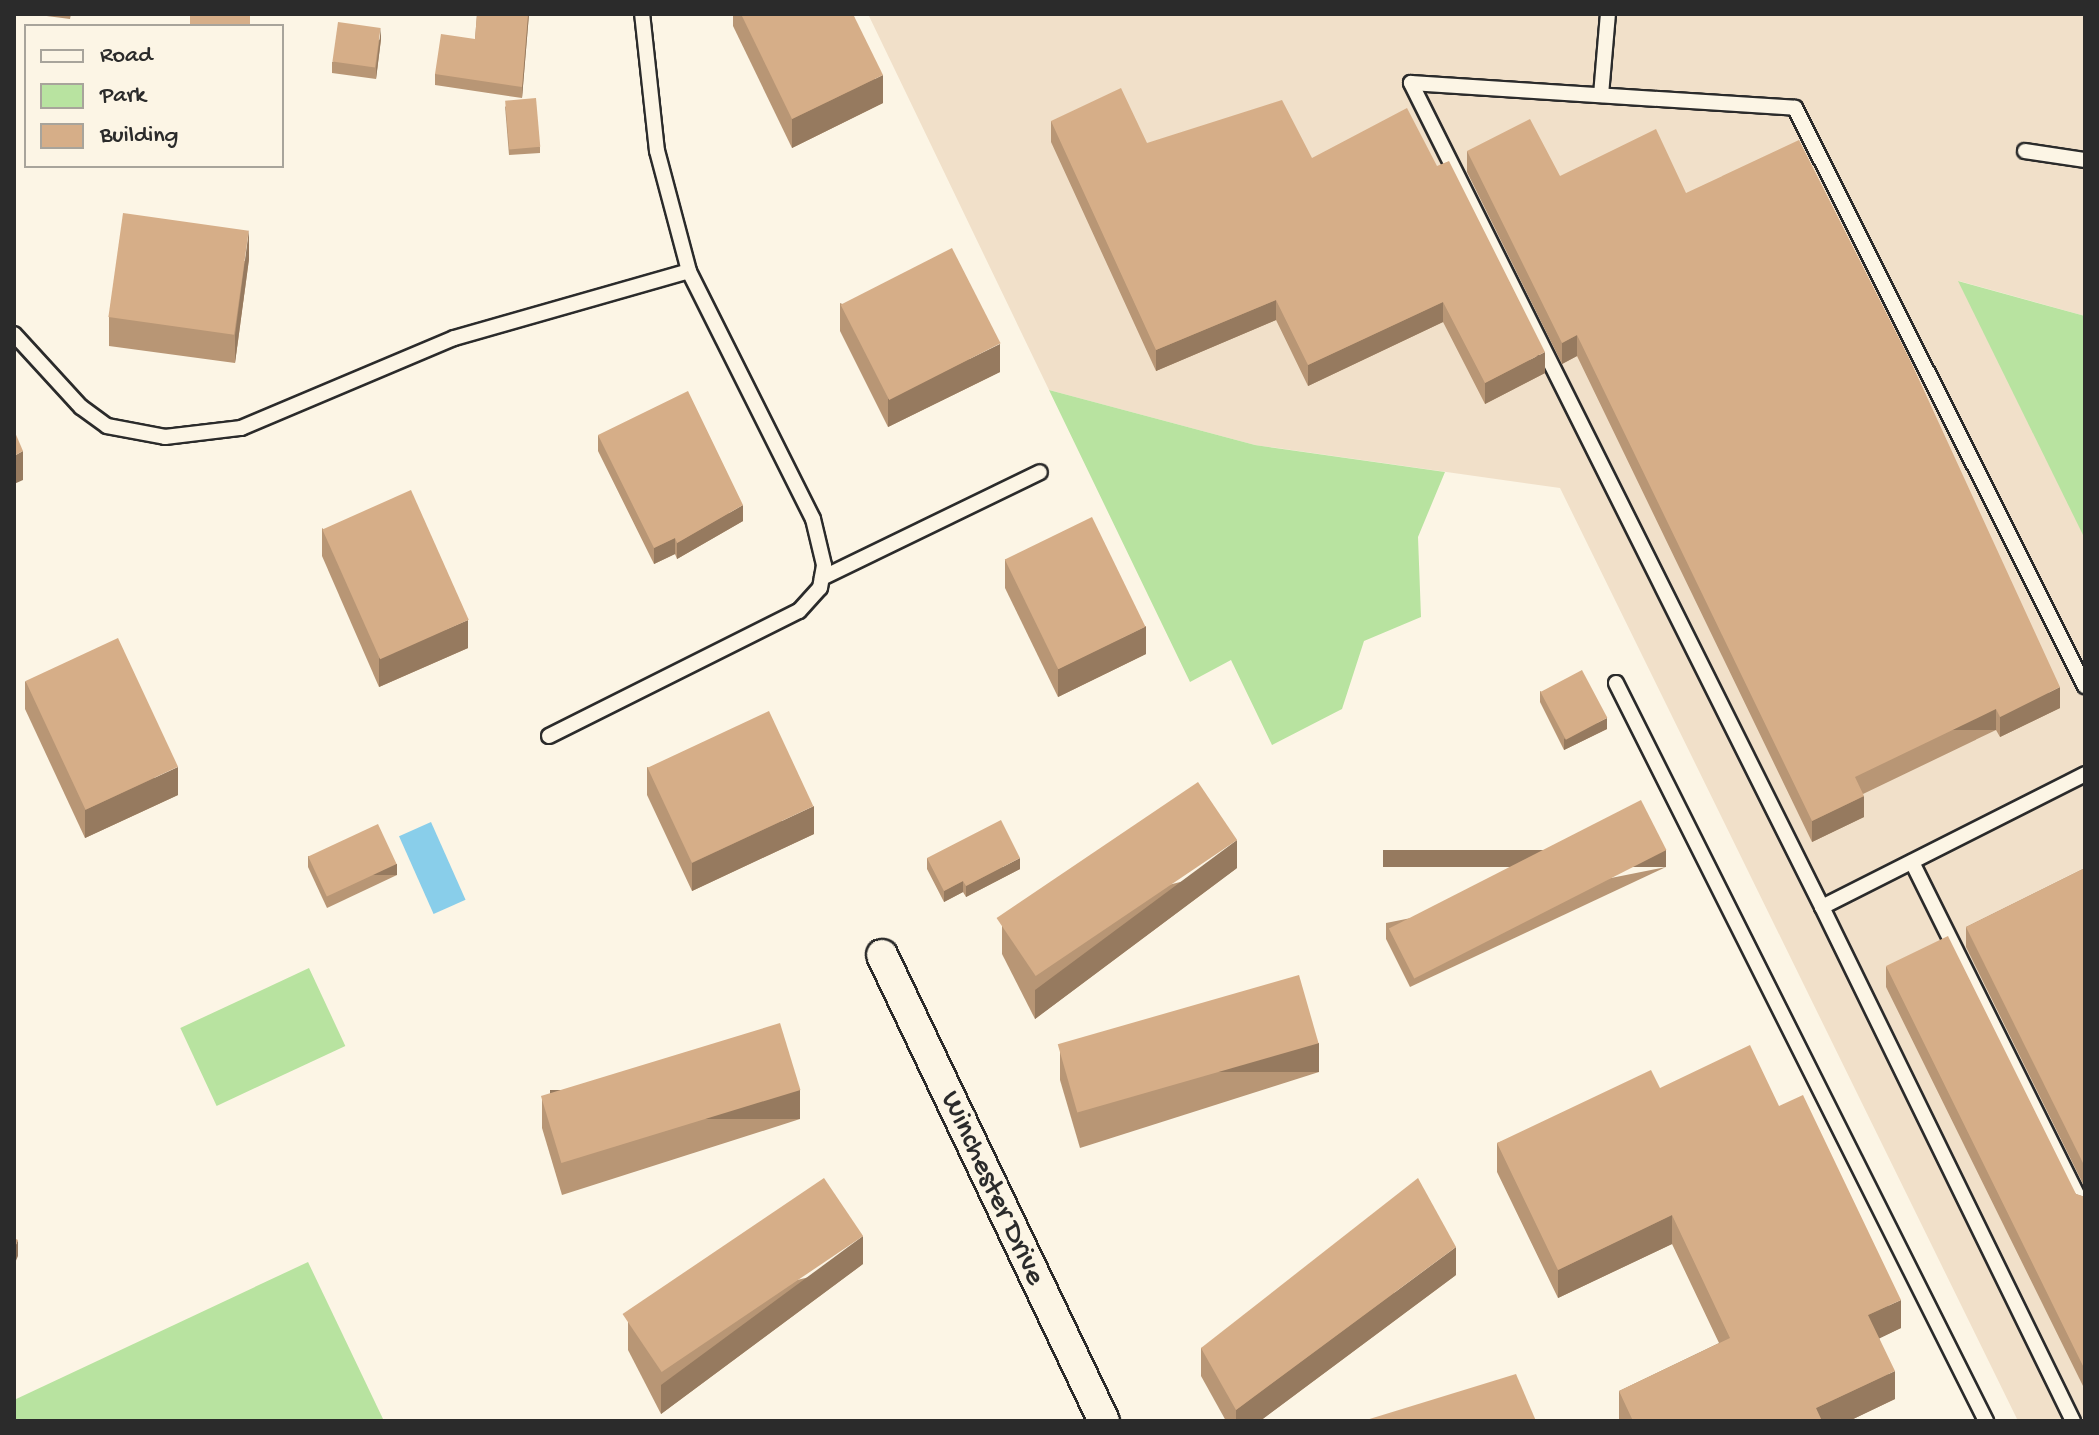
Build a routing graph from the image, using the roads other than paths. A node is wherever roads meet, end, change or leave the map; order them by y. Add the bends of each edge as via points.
1 (642, 14) edge
2 (1608, 14) edge
3 (1601, 95) junction
4 (2025, 151) dead end
5 (2085, 160) edge
6 (689, 271) junction
7 (14, 334) edge
8 (1040, 472) dead end
9 (822, 578) junction
10 (1616, 683) dead end
11 (2085, 686) edge
12 (549, 736) dead end
13 (2085, 774) edge
14 (1912, 862) junction
15 (1822, 907) junction
16 (882, 955) dead end
17 (2085, 1210) edge
18 (1104, 1421) edge
19 (1986, 1421) edge
20 (2073, 1421) edge

1 - 6 lane via 657,151
2 - 3 lane
3 - 11 lane via 1795,108
3 - 15 lane via 1411,83
4 - 5 lane
6 - 7 lane via 454,338 241,428 165,437 107,426 81,407
6 - 9 lane via 813,519
8 - 9 lane
9 - 12 lane via 820,588 799,611
10 - 19 lane
13 - 14 lane
14 - 15 lane
14 - 17 lane
15 - 20 lane
16 - 18 street, Winchester Drive

